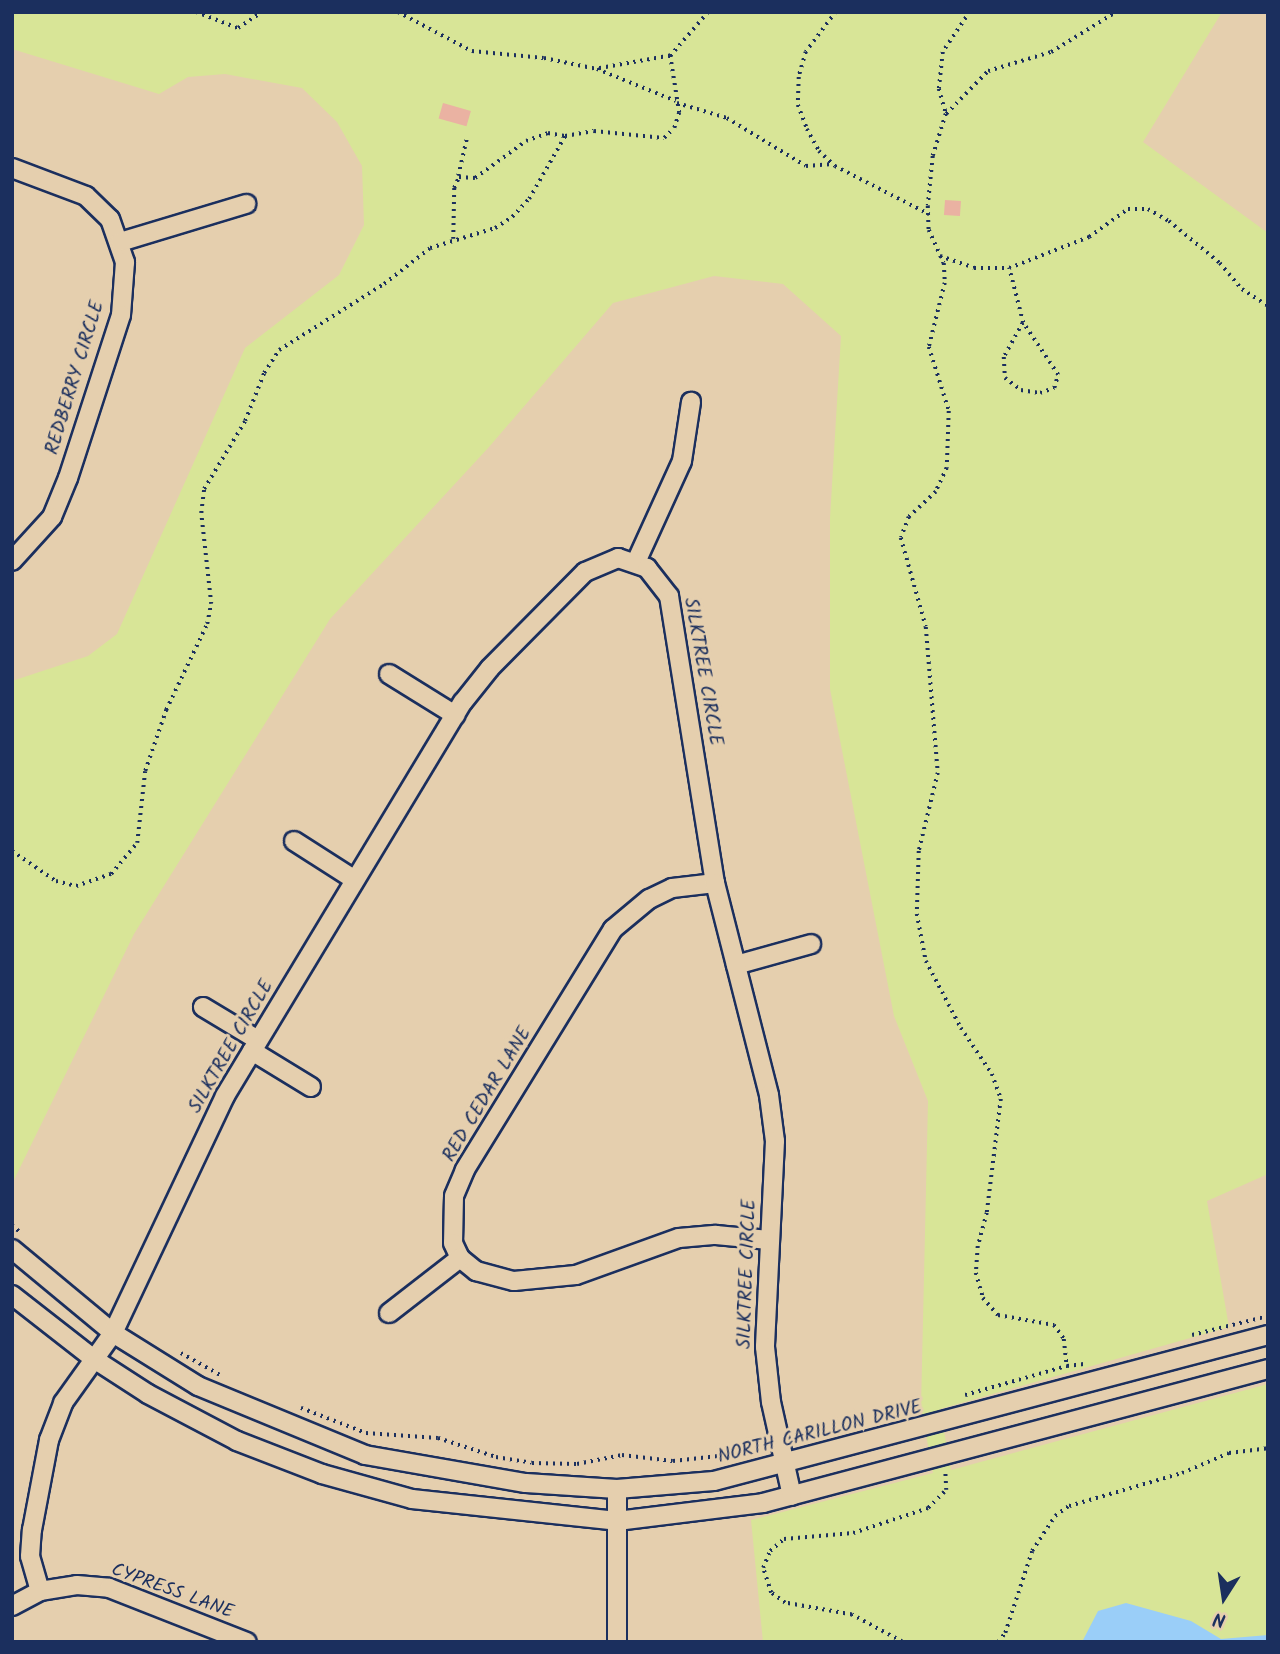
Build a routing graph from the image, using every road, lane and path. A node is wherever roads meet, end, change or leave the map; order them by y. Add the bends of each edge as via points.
1 (196, 12) edge
2 (262, 12) edge
3 (398, 12) edge
4 (708, 12) edge
5 (836, 12) edge
6 (970, 12) edge
7 (1116, 12) edge
8 (670, 57) junction
9 (597, 69) junction
10 (676, 102) junction
11 (946, 114) junction
12 (467, 136) dead end
13 (565, 136) junction
14 (834, 164) junction
15 (12, 167) edge
16 (458, 178) junction
17 (246, 204) dead end
18 (929, 214) junction
19 (453, 239) junction
20 (120, 242) junction
21 (940, 256) junction
22 (1009, 268) junction
23 (1268, 306) edge
24 (1023, 323) junction
25 (691, 402) dead end
26 (12, 561) edge
27 (636, 562) junction
28 (389, 674) dead end
29 (455, 715) junction
30 (294, 841) dead end
31 (12, 851) edge
32 (355, 880) junction
33 (715, 883) junction
34 (811, 944) dead end
35 (736, 965) junction
36 (203, 1007) dead end
37 (255, 1045) junction
38 (311, 1087) dead end
39 (769, 1240) junction
40 (12, 1249) edge
41 (460, 1258) junction
42 (12, 1295) edge
43 (389, 1313) dead end
44 (1268, 1315) edge
45 (113, 1333) junction
46 (1268, 1335) edge
47 (1181, 1338) dead end
48 (175, 1350) dead end
49 (94, 1359) junction
50 (1097, 1361) dead end
51 (1268, 1369) edge
52 (229, 1379) dead end
53 (289, 1405) dead end
54 (1268, 1448) edge
55 (763, 1451) dead end
56 (590, 1463) junction
57 (785, 1466) junction
58 (944, 1468) dead end
59 (591, 1472) dead end
60 (617, 1489) junction
61 (792, 1496) junction
62 (617, 1521) junction
63 (40, 1591) junction
64 (12, 1606) edge
65 (247, 1642) edge
66 (617, 1642) edge
67 (902, 1642) edge
68 (998, 1642) edge

1 - 2 path via 238,28
3 - 9 path via 472,51
4 - 8 path
5 - 14 path via 806,52 799,105 820,151
6 - 11 path via 943,52 939,89
7 - 11 path via 1051,52 988,71
8 - 9 path
8 - 10 path
9 - 10 path
10 - 13 path via 674,128 664,138 594,131
10 - 14 path via 727,118 806,166
11 - 18 path via 933,156
12 - 16 path
13 - 16 path via 548,133 526,141 475,178
13 - 19 path via 529,199 512,217 495,228
14 - 18 path
15 - 20 street, REDBERRY CIRCLE via 86,196 110,219
16 - 19 path
17 - 20 street
18 - 21 path via 929,230
19 - 31 path via 430,248 384,284 279,350 264,373 245,422 212,470 201,513 212,584 207,624 166,710 145,771 137,843 126,859 111,874 76,886 56,881
20 - 26 street, REDBERRY CIRCLE via 125,262 121,315 68,478 52,517
21 - 22 path via 974,268
21 - 50 path via 945,283 929,347 949,411 947,468 936,492 909,517 901,538 926,627 938,773 919,851 919,937 926,961 961,1028 992,1074 1001,1099 987,1213 978,1246 976,1273 982,1298 998,1315 1054,1325 1064,1339 1067,1366
22 - 23 path via 1089,237 1128,209 1148,209 1169,220 1220,263 1242,289
22 - 24 path
24 - 24 path via 1004,357 1005,378 1021,390 1040,393 1054,388 1058,375
25 - 27 street via 682,461
27 - 29 street, SILKTREE CIRCLE via 618,558 585,572 490,668
27 - 33 street, SILKTREE CIRCLE via 659,580 669,596
28 - 29 street
29 - 32 street, SILKTREE CIRCLE
30 - 32 street
32 - 37 street, SILKTREE CIRCLE
33 - 35 street, SILKTREE CIRCLE
33 - 41 street, RED CEDAR LANE via 672,888 649,899 614,929 465,1170 454,1196 451,1226
34 - 35 street
35 - 39 street, SILKTREE CIRCLE via 769,1096 775,1140
36 - 37 street
37 - 38 street
37 - 45 street, SILKTREE CIRCLE via 225,1096
39 - 41 street via 716,1235 680,1238 576,1275 514,1281 494,1278
39 - 57 street, SILKTREE CIRCLE via 765,1347
40 - 45 street, NORTH CARILLON DRIVE
41 - 43 street
42 - 49 street
44 - 47 path
45 - 49 street, SILKTREE CIRCLE
45 - 60 street, NORTH CARILLON DRIVE via 198,1386 365,1455 446,1472
46 - 57 street, NORTH CARILLON DRIVE
48 - 52 path
49 - 62 street via 148,1394 237,1441 322,1474 412,1499
49 - 63 street, SILKTREE CIRCLE via 63,1404 49,1440 31,1543
51 - 61 street
53 - 56 path via 366,1433 438,1438 532,1463
54 - 68 path via 1229,1453 1182,1473 1069,1506 1055,1516 1032,1551
55 - 56 path via 673,1461 622,1455
56 - 59 path
57 - 60 street, NORTH CARILLON DRIVE via 714,1481
57 - 61 street, SILKTREE CIRCLE
58 - 67 path via 946,1490 928,1508 853,1533 784,1539 762,1568 771,1593 785,1603 852,1615
60 - 62 street
61 - 62 street
62 - 66 street
63 - 64 street, CYPRESS LANE
63 - 65 street, CYPRESS LANE via 77,1585 109,1588

